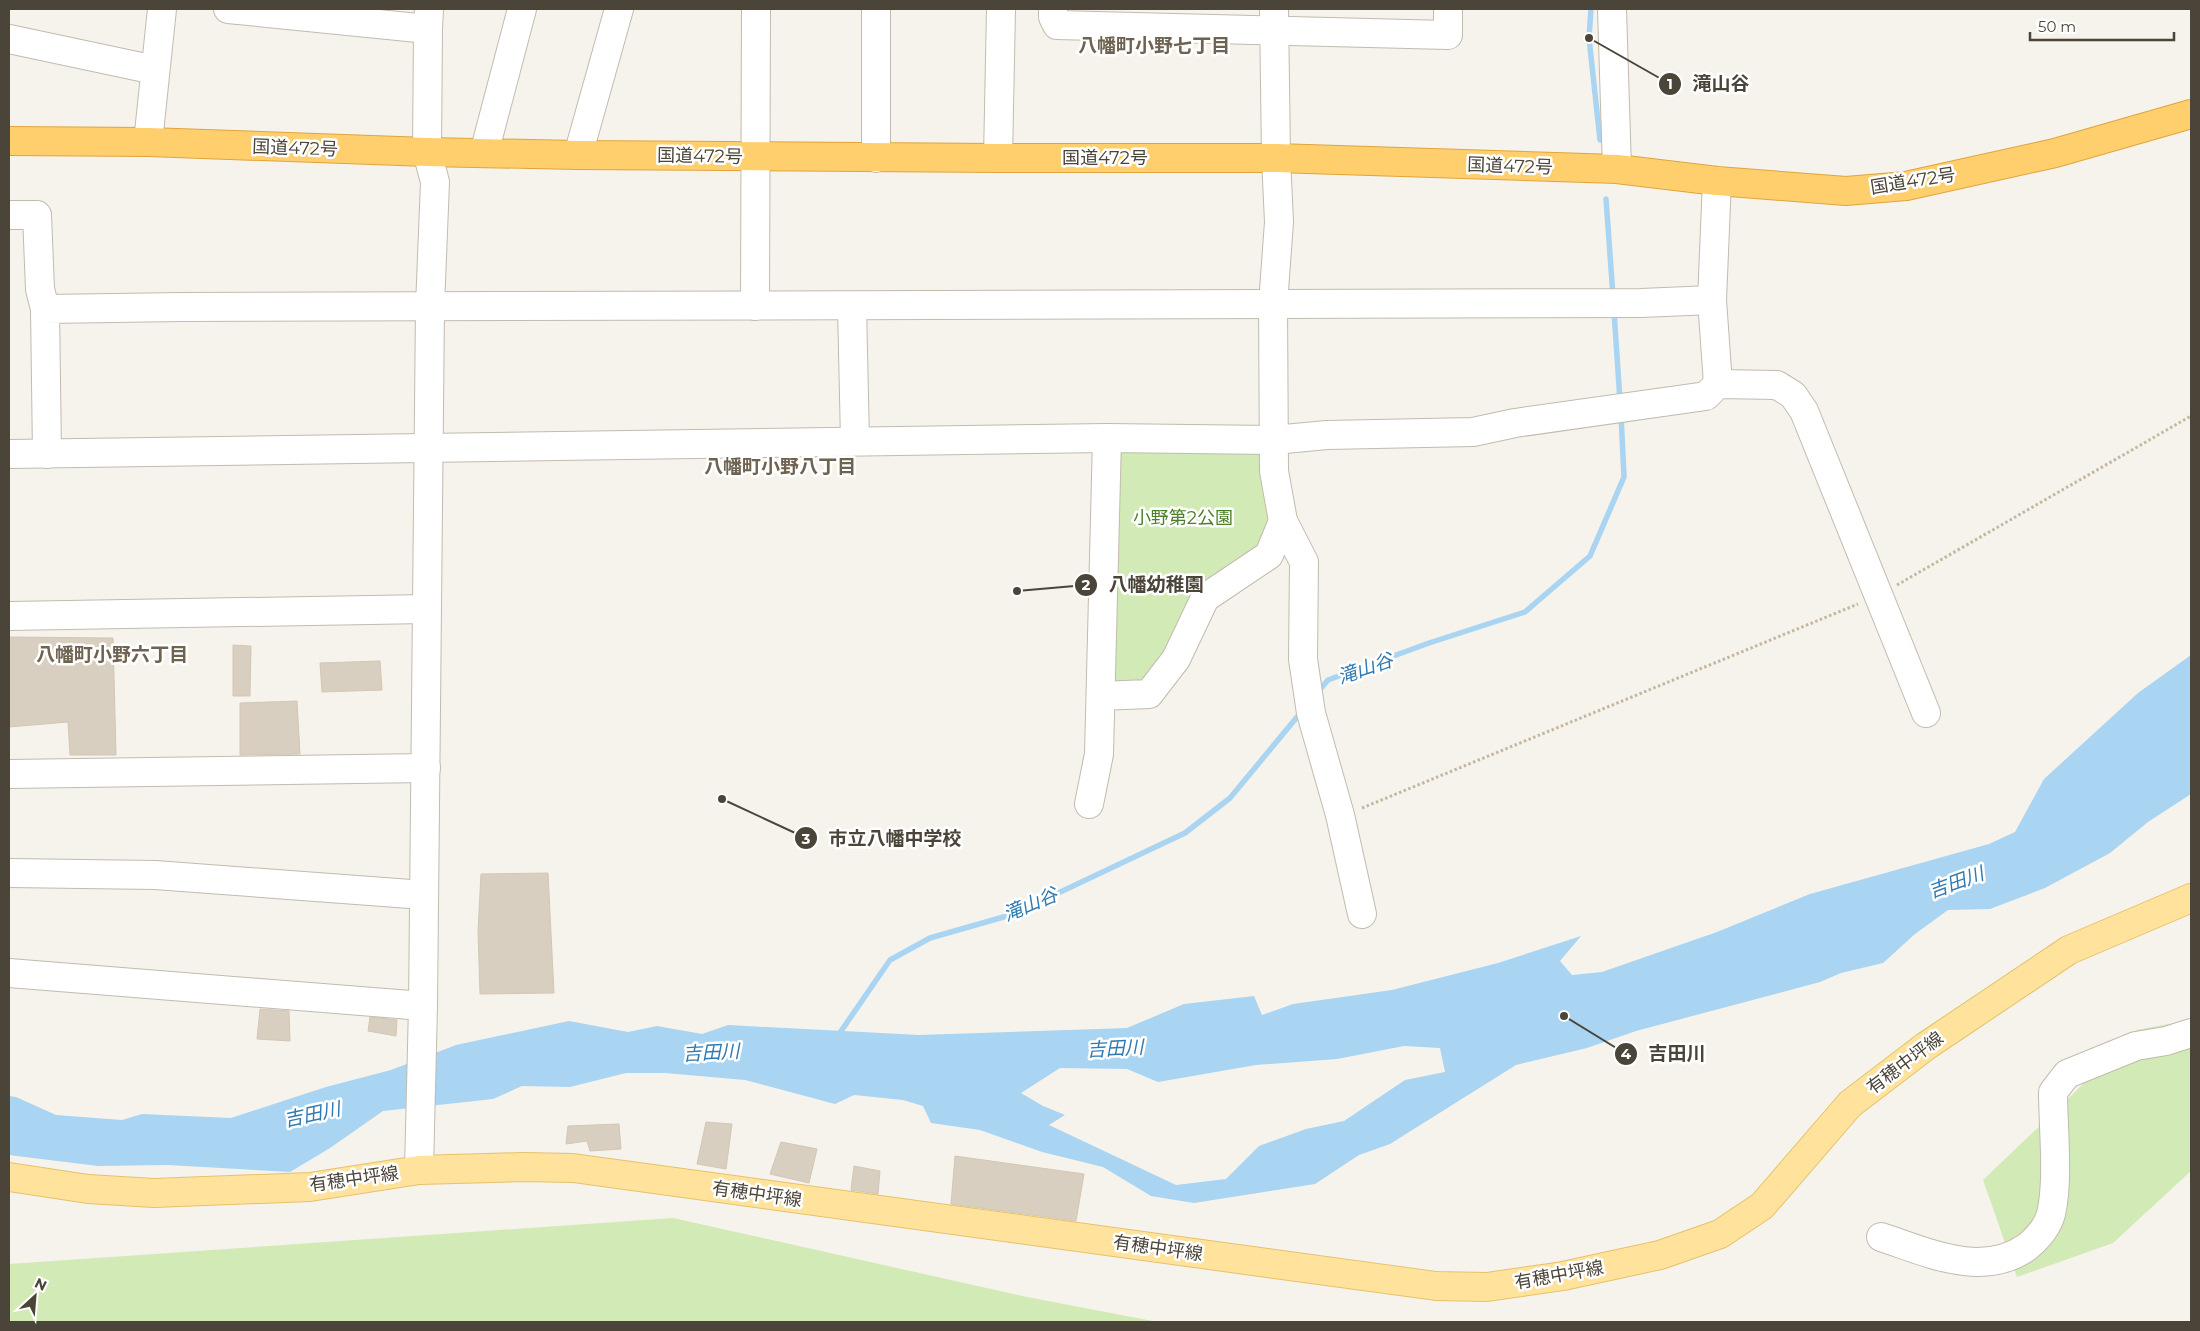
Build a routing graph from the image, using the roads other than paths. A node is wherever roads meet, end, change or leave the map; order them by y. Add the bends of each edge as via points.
1 (162, 9) edge
2 (228, 9) edge
3 (522, 9) edge
4 (619, 9) edge
5 (756, 9) edge
6 (876, 9) edge
7 (1001, 9) edge
8 (1053, 9) edge
9 (1612, 9) edge
10 (298, 12) edge
11 (1448, 12) edge
12 (429, 19) edge
13 (1274, 20) edge
14 (9, 39) edge
15 (156, 70) junction
16 (2191, 114) edge
17 (9, 141) edge
18 (148, 142) junction
19 (427, 152) junction
20 (484, 153) junction
21 (578, 155) junction
22 (754, 157) junction
23 (876, 158) junction
24 (998, 158) junction
25 (1276, 158) junction
26 (1617, 169) junction
27 (1717, 181) junction
28 (9, 215) edge
29 (1712, 300) junction
30 (1273, 304) junction
31 (756, 306) junction
32 (852, 306) junction
33 (430, 307) junction
34 (45, 309) junction
35 (1718, 384) junction
36 (1107, 438) junction
37 (1274, 440) junction
38 (855, 441) junction
39 (429, 448) junction
40 (9, 454) edge
41 (47, 454) junction
42 (1283, 521) junction
43 (427, 609) junction
44 (9, 616) edge
45 (1100, 696) junction
46 (1926, 713) dead end
47 (426, 768) junction
48 (9, 774) edge
49 (1089, 804) dead end
50 (9, 873) edge
51 (424, 895) junction
52 (2191, 898) edge
53 (1362, 914) dead end
54 (9, 973) edge
55 (423, 1006) junction
56 (2191, 1033) edge
57 (419, 1162) junction
58 (9, 1177) edge
59 (1881, 1237) dead end

1 - 15 street
2 - 10 street
3 - 20 street
4 - 21 street
5 - 22 street
6 - 23 street
7 - 24 street
8 - 13 street via 1057,25
9 - 26 street
10 - 12 street
11 - 13 street via 1448,35
12 - 19 street
13 - 25 street
14 - 15 street
15 - 18 street
16 - 27 highway, 国道472号 via 2055,152 1906,186 1846,191
17 - 18 highway, 国道472号
18 - 19 highway, 国道472号
19 - 20 highway, 国道472号
19 - 33 street via 435,182
20 - 21 highway, 国道472号
21 - 22 highway, 国道472号
22 - 23 highway, 国道472号
22 - 31 street
23 - 24 highway, 国道472号
24 - 25 highway, 国道472号
25 - 26 highway, 国道472号
25 - 30 street via 1279,222
26 - 27 highway, 国道472号
27 - 29 street
28 - 34 street via 37,215 40,289
29 - 30 street
29 - 35 street
30 - 32 street
30 - 37 street
31 - 32 street
31 - 33 street
32 - 38 street
33 - 34 street
33 - 39 street
34 - 41 street
35 - 37 street via 1706,396 1473,432
35 - 46 street via 1777,385 1793,395 1804,411
36 - 37 street
36 - 38 street
36 - 45 street
37 - 42 street via 1274,471
38 - 39 street
39 - 41 street
39 - 43 street
40 - 41 street
42 - 45 street via 1269,555 1205,598 1176,659 1149,694
42 - 53 street via 1304,562 1304,659 1312,713 1340,815
43 - 44 street
43 - 47 street
45 - 49 street via 1099,754
47 - 48 street
47 - 51 street
50 - 51 street via 155,875
51 - 55 street
52 - 57 main road, 有穂中坪線 via 2069,950 1926,1046 1850,1104 1762,1206 1720,1234 1660,1255 1563,1276 1487,1287 1436,1286 573,1168
54 - 55 street
55 - 57 street
56 - 59 street via 2136,1046 2067,1074 2053,1092 2054,1188 2051,1215 2040,1237 2018,1253 1992,1262 1951,1260
57 - 58 main road, 有穂中坪線 via 310,1187 154,1193 88,1189

